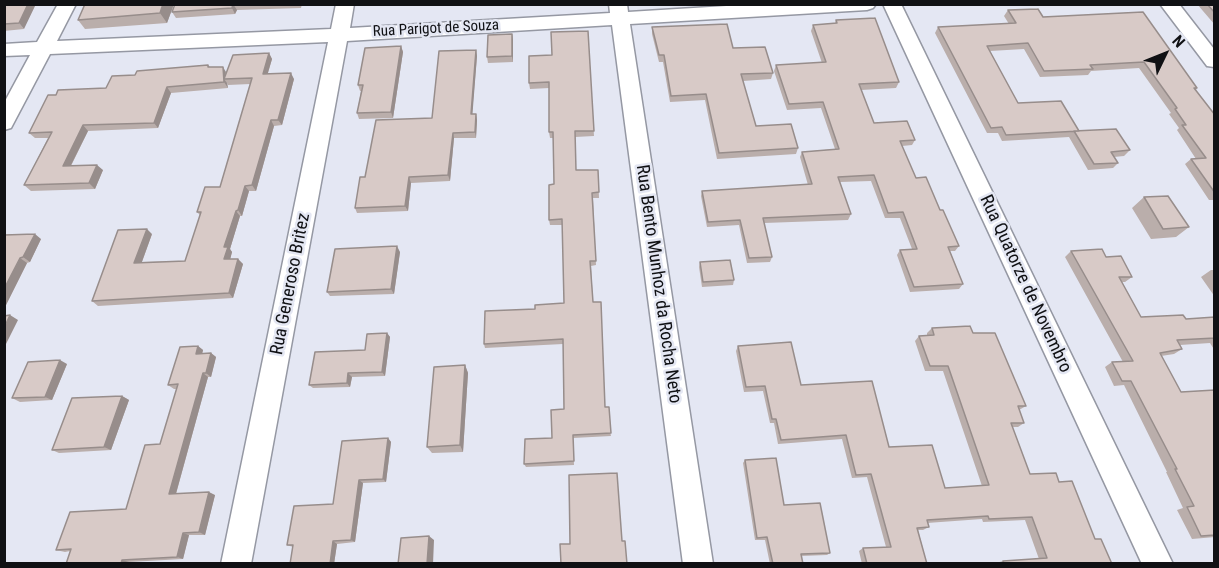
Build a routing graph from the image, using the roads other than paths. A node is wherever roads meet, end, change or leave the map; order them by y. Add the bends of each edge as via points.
1 (67, 4) edge
2 (345, 4) edge
3 (867, 4) edge
4 (892, 4) edge
5 (1169, 4) edge
6 (619, 11) edge
7 (339, 35) junction
8 (44, 48) junction
9 (4, 50) edge
10 (1215, 61) edge
11 (4, 123) edge
12 (236, 564) edge
13 (698, 564) edge
14 (1158, 564) edge

1 - 8 street
2 - 7 street, Rua Generoso Britez
3 - 6 street, Rua Parigot de Souza
4 - 14 street, Rua Quatorze de Novembro
5 - 10 street
6 - 7 street, Rua Parigot de Souza
6 - 13 street, Rua Bento Munhoz da Rocha Neto
7 - 8 street, Rua Parigot de Souza
7 - 12 street, Rua Generoso Britez
8 - 9 street, Rua Parigot de Souza
8 - 11 street

